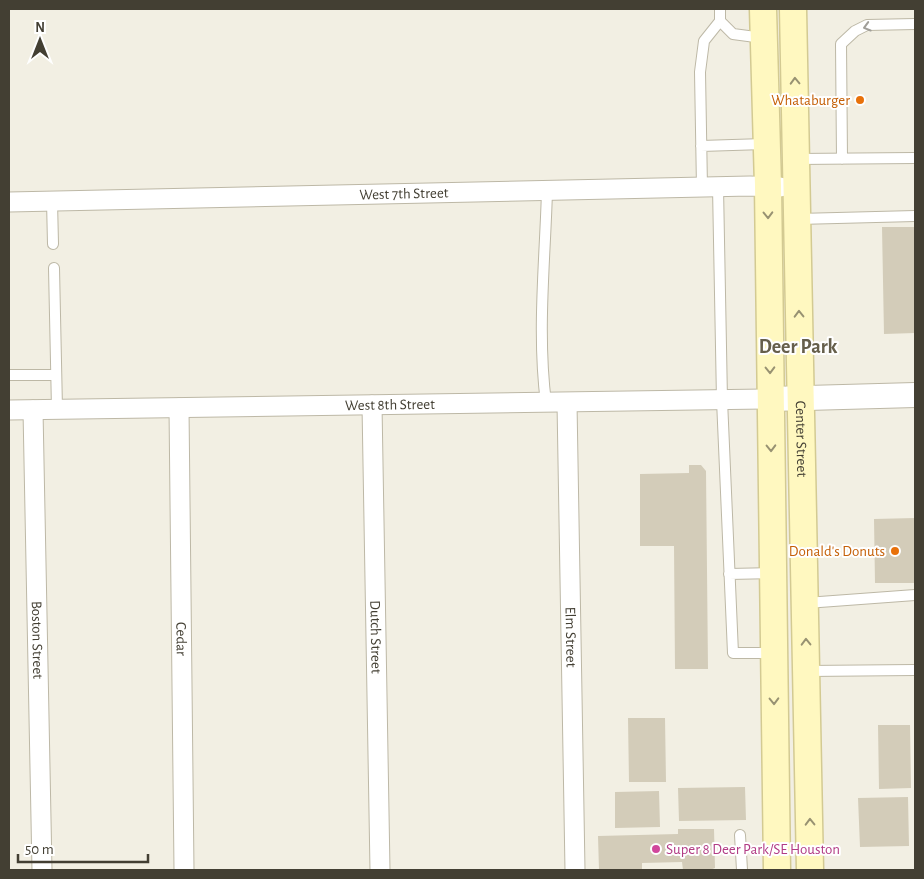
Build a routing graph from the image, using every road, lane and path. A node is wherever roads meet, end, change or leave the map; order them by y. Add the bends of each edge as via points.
1 (720, 9) edge
2 (762, 9) edge
3 (793, 9) edge
4 (720, 21) junction
5 (915, 24) edge
6 (763, 38) junction
7 (766, 144) junction
8 (701, 146) junction
9 (915, 158) edge
10 (797, 159) junction
11 (842, 159) junction
12 (768, 186) junction
13 (710, 187) junction
14 (798, 189) junction
15 (547, 191) junction
16 (52, 201) junction
17 (9, 202) edge
18 (915, 216) edge
19 (798, 219) junction
20 (53, 244) dead end
21 (54, 268) dead end
22 (9, 375) edge
23 (56, 375) junction
24 (915, 395) edge
25 (800, 398) junction
26 (771, 399) junction
27 (722, 400) junction
28 (546, 403) junction
29 (567, 403) junction
30 (372, 405) junction
31 (179, 408) junction
32 (57, 409) junction
33 (9, 410) edge
34 (33, 410) junction
35 (773, 573) junction
36 (729, 574) junction
37 (915, 595) edge
38 (806, 603) junction
39 (774, 653) junction
40 (915, 670) edge
41 (807, 671) junction
42 (740, 835) dead end
43 (42, 870) edge
44 (184, 870) edge
45 (380, 870) edge
46 (575, 870) edge
47 (742, 870) edge
48 (777, 870) edge
49 (810, 870) edge

1 - 4 lane
2 - 6 main road, Center Street
10 -> 3 main road, Center Street
4 - 6 lane via 733,34
4 - 8 lane via 704,41 700,72
5 -> 11 lane via 867,25 841,44
6 - 7 main road, Center Street
7 - 8 lane
7 - 12 main road, Center Street
8 - 13 lane
9 - 11 lane
10 - 11 lane
10 - 14 main road, Center Street
12 - 13 street, West 7th Street
12 - 14 street, West 7th Street
12 -> 26 main road, Center Street
13 - 15 street, West 7th Street
13 - 27 lane
14 - 19 main road, Center Street
15 - 16 street, West 7th Street
15 - 28 lane via 543,298
16 - 17 street, West 7th Street
16 - 20 lane
18 - 19 lane
25 -> 19 main road, Center Street
21 - 23 lane
22 - 23 lane
23 - 32 lane
24 - 25 street
25 - 26 street
25 - 38 main road, Center Street
26 - 27 street, West 8th Street
26 -> 35 main road, Center Street
27 - 29 street, West 8th Street
27 - 36 lane
28 - 29 street, West 8th Street
28 - 30 street, West 8th Street
29 - 46 street, Elm Street
30 - 31 street, West 8th Street
30 - 45 street, Dutch Street
31 - 32 street, West 8th Street
31 - 44 street, Cedar
32 - 34 street, West 8th Street
33 - 34 street, West 8th Street
34 - 43 street, Boston Street
35 - 36 lane
35 - 39 main road, Center Street
36 - 39 lane via 732,653
37 - 38 lane
41 -> 38 main road, Center Street
39 -> 48 main road, Center Street
40 - 41 lane
49 -> 41 main road, Center Street
42 - 47 lane

